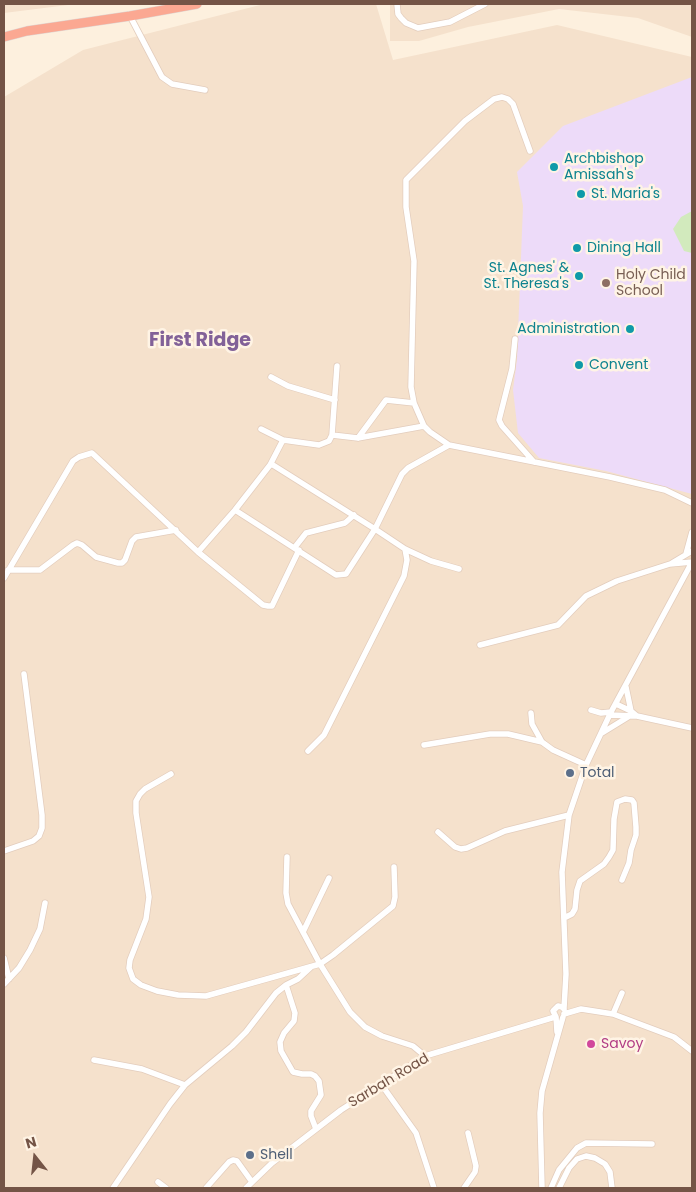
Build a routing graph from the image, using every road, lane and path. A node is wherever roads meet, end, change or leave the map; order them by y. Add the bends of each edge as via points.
1 (197, 4) edge
2 (397, 4) edge
3 (485, 4) edge
4 (130, 16) junction
5 (4, 37) edge
6 (205, 90) dead end
7 (530, 151) dead end
8 (515, 339) dead end
9 (337, 366) dead end
10 (271, 377) dead end
11 (335, 400) junction
12 (414, 403) junction
13 (424, 426) junction
14 (261, 429) dead end
15 (332, 435) junction
16 (358, 438) junction
17 (283, 440) junction
18 (449, 445) junction
19 (534, 462) junction
20 (270, 465) junction
21 (692, 502) edge
22 (235, 510) junction
23 (354, 515) junction
24 (375, 528) junction
25 (176, 530) junction
26 (692, 532) edge
27 (297, 549) junction
28 (406, 549) junction
29 (692, 551) edge
30 (198, 552) junction
31 (686, 554) junction
32 (692, 562) edge
33 (670, 564) junction
34 (459, 569) dead end
35 (8, 570) junction
36 (4, 578) edge
37 (480, 646) dead end
38 (24, 674) dead end
39 (626, 687) junction
40 (616, 704) junction
41 (591, 710) dead end
42 (631, 711) junction
43 (531, 713) dead end
44 (611, 714) junction
45 (637, 716) junction
46 (628, 717) junction
47 (692, 728) edge
48 (602, 733) junction
49 (542, 742) junction
50 (424, 745) dead end
51 (308, 751) dead end
52 (586, 765) junction
53 (171, 774) dead end
54 (569, 815) junction
55 (438, 832) dead end
56 (4, 851) edge
57 (287, 857) dead end
58 (394, 867) dead end
59 (328, 878) dead end
60 (622, 880) dead end
61 (45, 903) dead end
62 (564, 918) junction
63 (303, 932) junction
64 (4, 958) edge
65 (320, 964) junction
66 (312, 966) junction
67 (9, 979) junction
68 (4, 984) edge
69 (286, 985) junction
70 (622, 994) dead end
71 (559, 1012) junction
72 (613, 1014) junction
73 (691, 1048) edge
74 (425, 1056) junction
75 (94, 1060) dead end
76 (381, 1084) junction
77 (185, 1085) junction
78 (316, 1129) junction
79 (468, 1133) dead end
80 (652, 1144) dead end
81 (158, 1182) dead end
82 (252, 1182) junction
83 (113, 1188) edge
84 (166, 1188) edge
85 (206, 1188) edge
86 (246, 1188) edge
87 (434, 1188) edge
88 (464, 1188) edge
89 (542, 1188) edge
90 (551, 1188) edge
91 (559, 1188) edge
92 (612, 1188) edge

1 - 4 highway
2 - 3 street via 401,18 418,28 450,22
4 - 5 highway
4 - 6 street via 162,77 172,84
7 - 12 street via 513,104 508,99 494,99 466,121 406,180 406,207 414,261 411,387
8 - 19 street via 512,369 499,420
9 - 11 street
10 - 11 street via 288,386
11 - 15 street
12 - 13 street
12 - 16 street via 383,402
13 - 16 street
13 - 18 street
14 - 17 street
15 - 16 street
15 - 17 street via 322,445
17 - 20 street
18 - 19 street
18 - 24 street via 402,474
19 - 21 street via 665,490
20 - 22 street
20 - 23 street
22 - 27 street
22 - 30 street
23 - 24 street
23 - 27 street via 341,524 306,533
24 - 27 street via 346,574 336,575
24 - 28 street
25 - 30 street
25 - 35 street via 136,537 122,563 96,557 78,543 40,570
25 - 35 street via 92,453 85,454 74,461
26 - 31 street
27 - 30 street via 272,606 264,605
28 - 34 street
28 - 51 street via 404,576 324,735
29 - 31 street
31 - 33 street
32 - 33 street
32 - 39 street
33 - 37 street via 617,581 586,596 558,625
35 - 36 street
38 - 56 street via 42,828 33,841
39 - 40 street
39 - 42 street
40 - 42 street
40 - 44 street
41 - 44 street
42 - 45 street
43 - 49 street via 532,724
44 - 46 street
44 - 48 street
45 - 46 street
45 - 47 street
46 - 48 street
48 - 52 street
49 - 50 street via 508,734 490,734
49 - 52 street
52 - 54 street
53 - 66 street via 145,789 136,801 149,897 146,919 130,960 129,968 134,979 141,986 157,992 206,996
54 - 55 street via 505,831 461,849
54 - 62 street via 562,872
57 - 63 street via 288,904
58 - 65 street via 393,906
59 - 63 street
60 - 62 street via 636,835 634,803 625,799 617,802 610,857 580,882 575,909
61 - 67 street via 40,929 19,968
62 - 71 street via 566,974
63 - 65 street
64 - 67 street
65 - 66 street
65 - 74 street via 350,1012 365,1028 413,1046
66 - 69 street
67 - 68 street
69 - 77 street via 232,1046
69 - 78 street via 295,1013 294,1021 280,1042 281,1051 293,1072 311,1074 319,1081 321,1095 311,1111
70 - 72 street
71 - 72 street via 581,1009
71 - 74 street, Sarbah Road via 538,1023
71 - 89 street via 558,1034 540,1113
72 - 73 street via 674,1037
74 - 76 street, Sarbah Road
75 - 77 street via 142,1069
76 - 78 street, Sarbah Road
76 - 87 street via 416,1133
77 - 83 street
78 - 82 street, Sarbah Road
79 - 88 street via 476,1166
80 - 90 street via 586,1142 559,1170
81 - 84 street
82 - 85 street via 233,1160
82 - 86 street, Sarbah Road
91 - 92 street via 568,1168 586,1156 605,1164 610,1172

